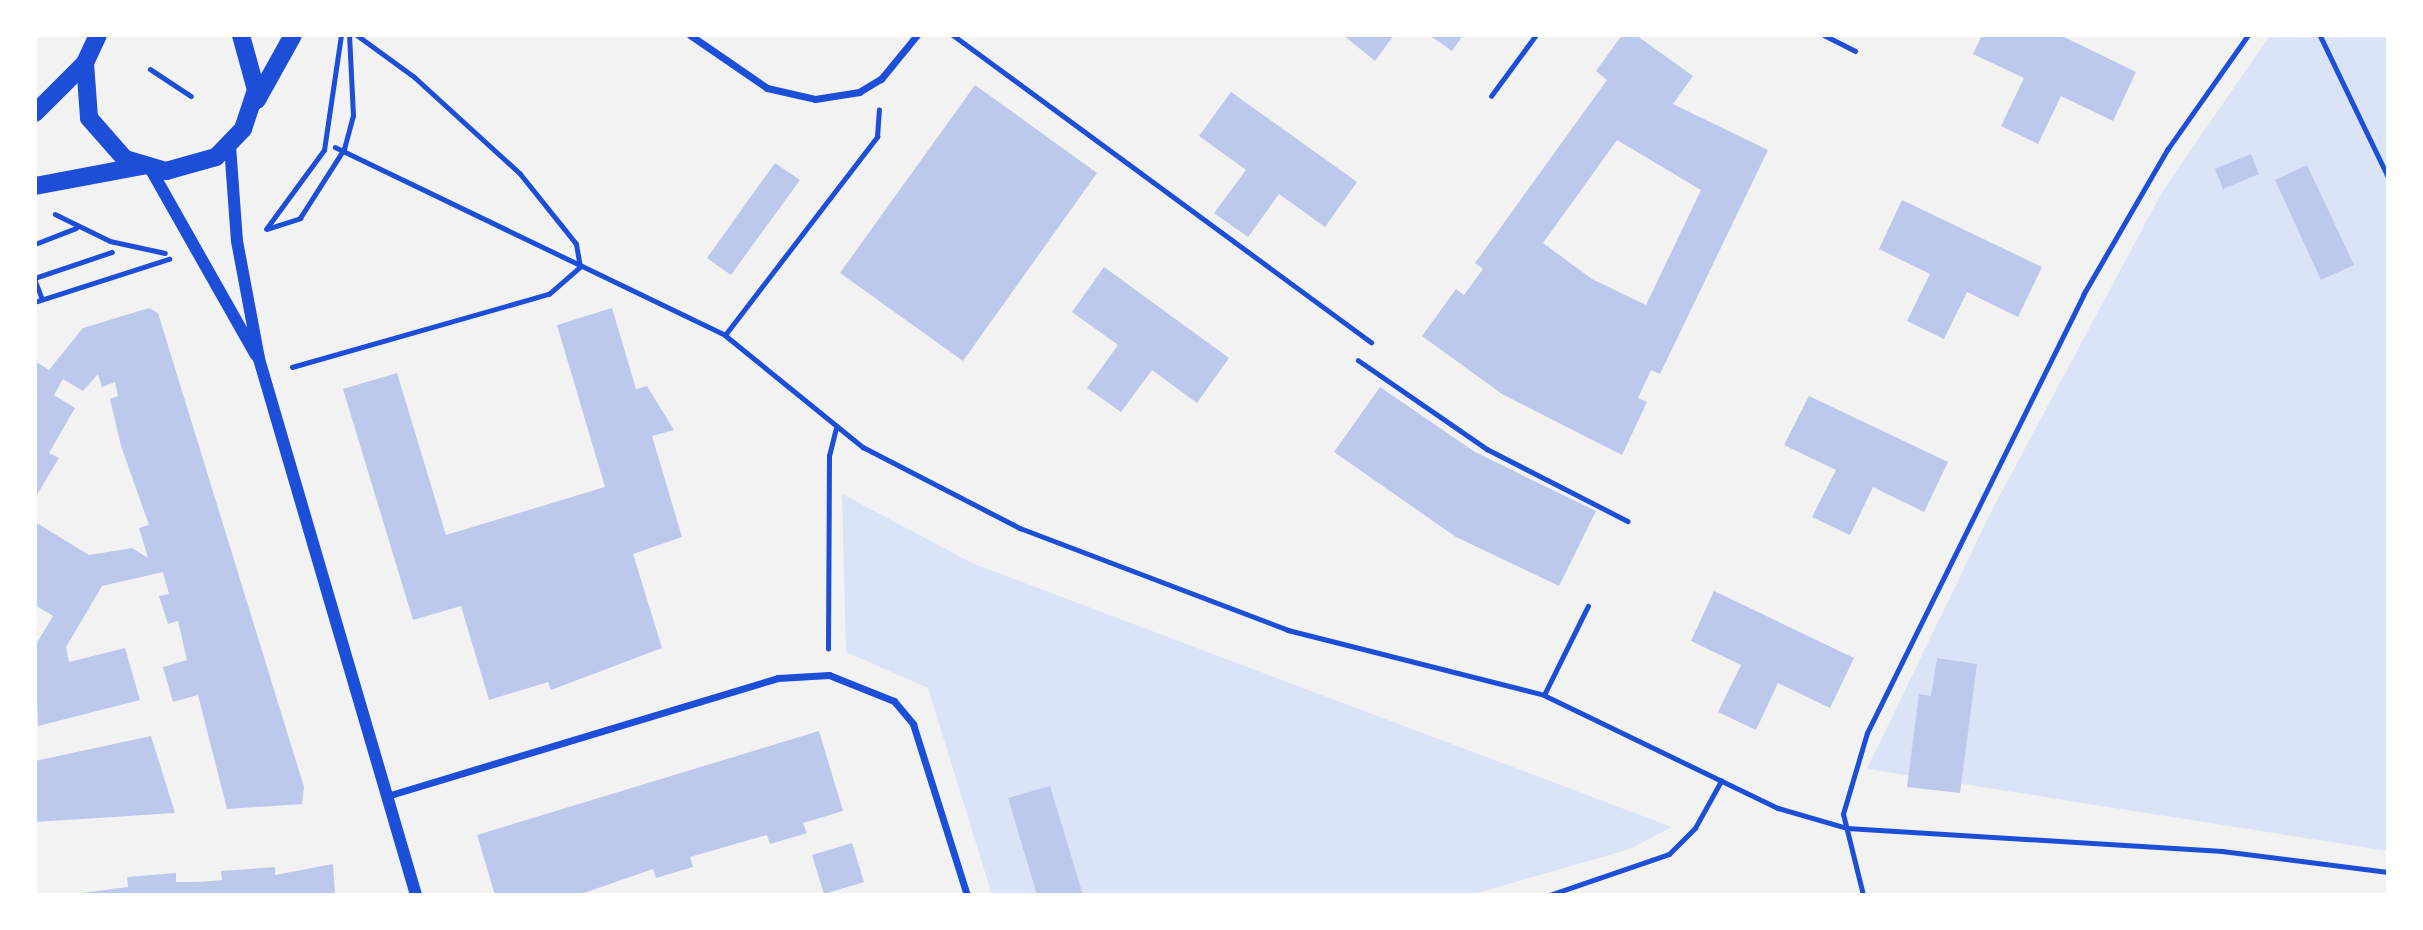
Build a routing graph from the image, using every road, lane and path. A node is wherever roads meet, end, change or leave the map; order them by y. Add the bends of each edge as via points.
1 (98, 35) edge
2 (241, 35) edge
3 (293, 35) edge
4 (341, 35) edge
5 (349, 35) edge
6 (356, 35) edge
7 (690, 35) edge
8 (917, 35) edge
9 (953, 35) edge
10 (1536, 35) edge
11 (1824, 35) edge
12 (2248, 35) edge
13 (2320, 35) edge
14 (345, 41) junction
15 (1855, 51) dead end
16 (85, 63) junction
17 (150, 69) dead end
18 (881, 79) junction
19 (191, 96) dead end
20 (1491, 96) dead end
21 (252, 110) junction
22 (35, 113) edge
23 (230, 146) junction
24 (335, 147) dead end
25 (344, 149) junction
26 (146, 167) junction
27 (2388, 176) edge
28 (35, 186) edge
29 (48, 207) dead end
30 (76, 228) junction
31 (267, 229) junction
32 (258, 232) dead end
33 (35, 244) edge
34 (112, 253) dead end
35 (580, 267) junction
36 (35, 279) edge
37 (42, 298) junction
38 (35, 302) edge
39 (725, 335) junction
40 (1371, 342) dead end
41 (259, 359) junction
42 (1358, 360) dead end
43 (264, 375) junction
44 (836, 427) junction
45 (1628, 521) dead end
46 (1588, 606) dead end
47 (828, 675) junction
48 (1544, 695) junction
49 (1721, 781) junction
50 (387, 796) junction
51 (1847, 828) junction
52 (2388, 872) edge
53 (416, 895) edge
54 (967, 895) edge
55 (1550, 895) edge
56 (1863, 895) edge

1 - 16 main road
2 - 21 main road via 255,70
3 - 21 main road
4 - 14 path
5 - 14 path
6 - 35 path via 415,78 520,174 576,244
7 - 18 street via 790,97 838,98
8 - 18 street
9 - 40 path
10 - 20 path
11 - 15 path
12 - 51 path via 2167,150 2083,295 1867,733 1843,814
13 - 27 path
14 - 25 path via 355,65
14 - 31 path via 324,150
16 - 22 main road
16 - 26 main road via 89,118 111,148
17 - 19 path
18 - 39 path via 877,136
21 - 23 main road
23 - 26 main road via 201,165
23 - 41 street via 237,241
24 - 25 path
25 - 31 path via 300,218
25 - 35 path
26 - 28 main road
26 - 41 street
29 - 30 path
30 - 33 path
30 - 37 path via 179,255
31 - 32 path
34 - 36 path
35 - 39 path
35 - 43 path via 549,294
36 - 37 path
37 - 38 path
39 - 44 path
41 - 43 street
42 - 45 path via 1488,449
43 - 50 street
44 - 47 path via 829,456
44 - 48 path via 919,478 1020,528 1194,596 1288,630
46 - 48 path
47 - 50 street via 778,678
47 - 54 street via 894,701 913,724
48 - 49 path
49 - 51 path via 1778,808
49 - 55 path via 1695,828 1669,854
50 - 53 street
51 - 52 path via 2222,850
51 - 56 path

